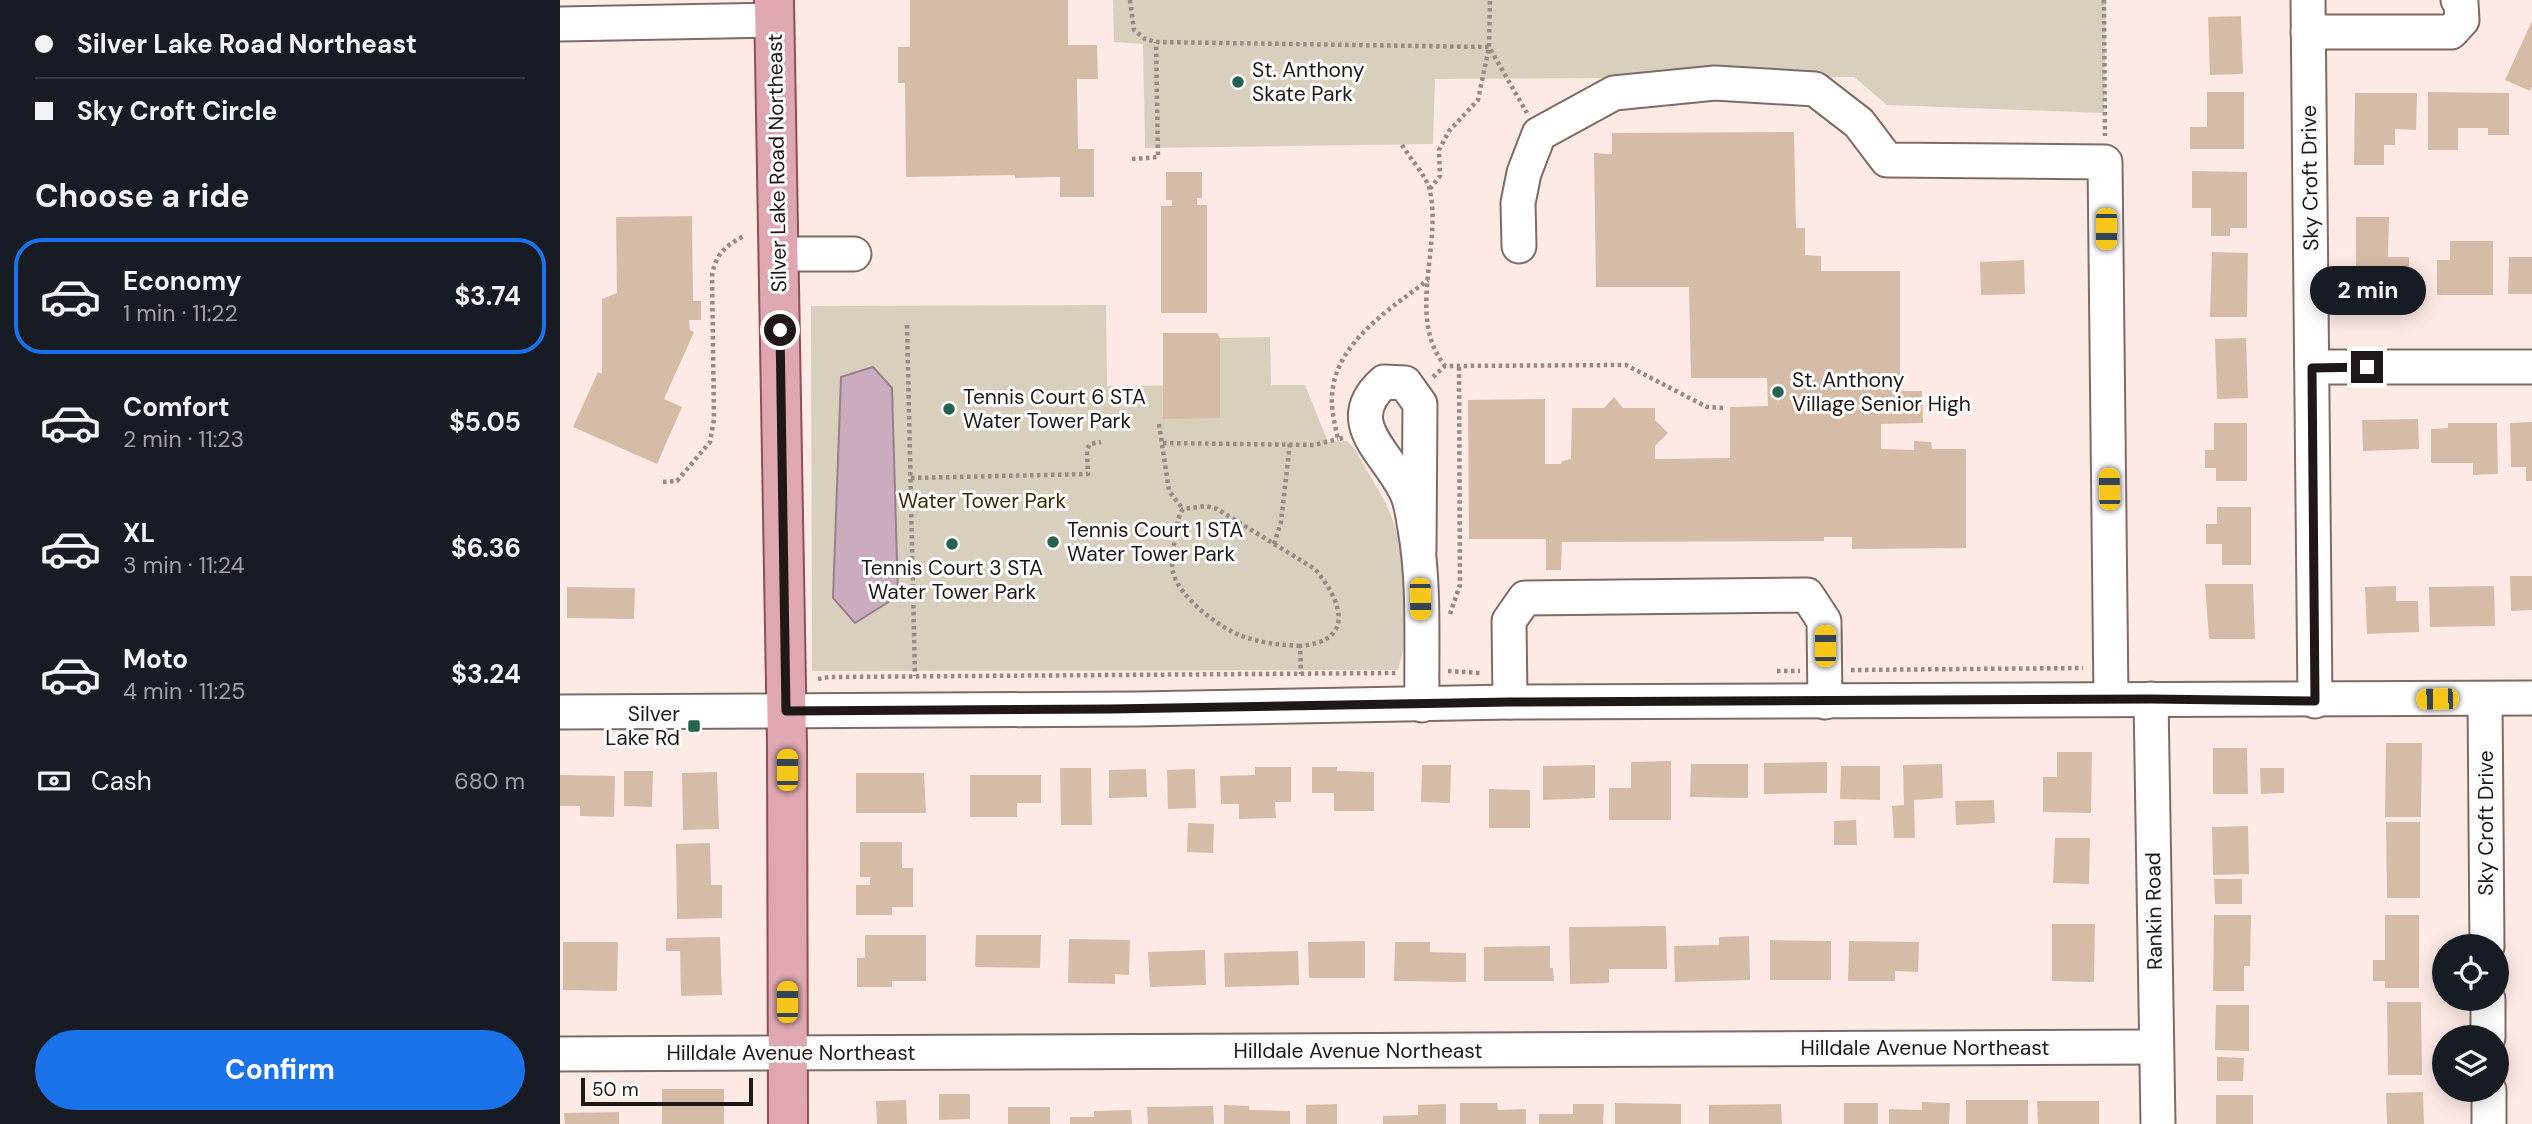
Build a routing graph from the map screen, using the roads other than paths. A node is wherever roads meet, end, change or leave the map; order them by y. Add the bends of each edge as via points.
1 (2458, 0) edge
2 (774, 10) edge
3 (2308, 16) edge
4 (560, 24) edge
5 (1519, 246) dead end
6 (779, 254) junction
7 (854, 254) dead end
8 (2532, 367) edge
9 (2312, 368) junction
10 (1419, 551) junction
11 (2532, 698) edge
12 (2111, 699) junction
13 (2151, 699) junction
14 (2485, 699) junction
15 (2315, 701) junction
16 (1510, 702) junction
17 (1825, 702) junction
18 (1422, 705) junction
19 (786, 711) junction
20 (560, 712) edge
21 (2487, 934) edge
22 (2155, 1047) junction
23 (787, 1053) junction
24 (560, 1055) edge
25 (2489, 1102) edge
26 (788, 1124) edge
27 (2158, 1124) edge
28 (2489, 1124) edge

1 - 3 street, Sky Croft Drive via 2462,20 2451,32
2 - 4 street
2 - 6 main road, Silver Lake Road Northeast
3 - 9 street, Sky Croft Drive
5 - 12 street via 1518,203 1539,134 1614,93 1715,83 1815,89 1859,122 1887,160 2105,162
6 - 7 street
6 - 19 main road, Silver Lake Road Northeast
8 - 9 street
9 - 15 street, Sky Croft Drive
10 - 10 street via 1409,498 1394,469 1373,444 1364,418 1370,395 1384,382 1405,383 1420,404
10 - 18 street
11 - 14 street
12 - 13 street
12 - 17 street
13 - 15 street
13 - 22 street, Rankin Road
14 - 15 street
14 - 21 street, Sky Croft Drive
16 - 17 street
16 - 17 street via 1509,621 1525,598 1807,595 1824,621
16 - 18 street
18 - 19 street
19 - 20 street
19 - 23 main road, Silver Lake Road Northeast
22 - 23 street, Hilldale Avenue Northeast
22 - 27 street, Rankin Road
23 - 24 street, Hilldale Avenue Northeast
23 - 26 main road, Silver Lake Road Northeast
25 - 28 street

